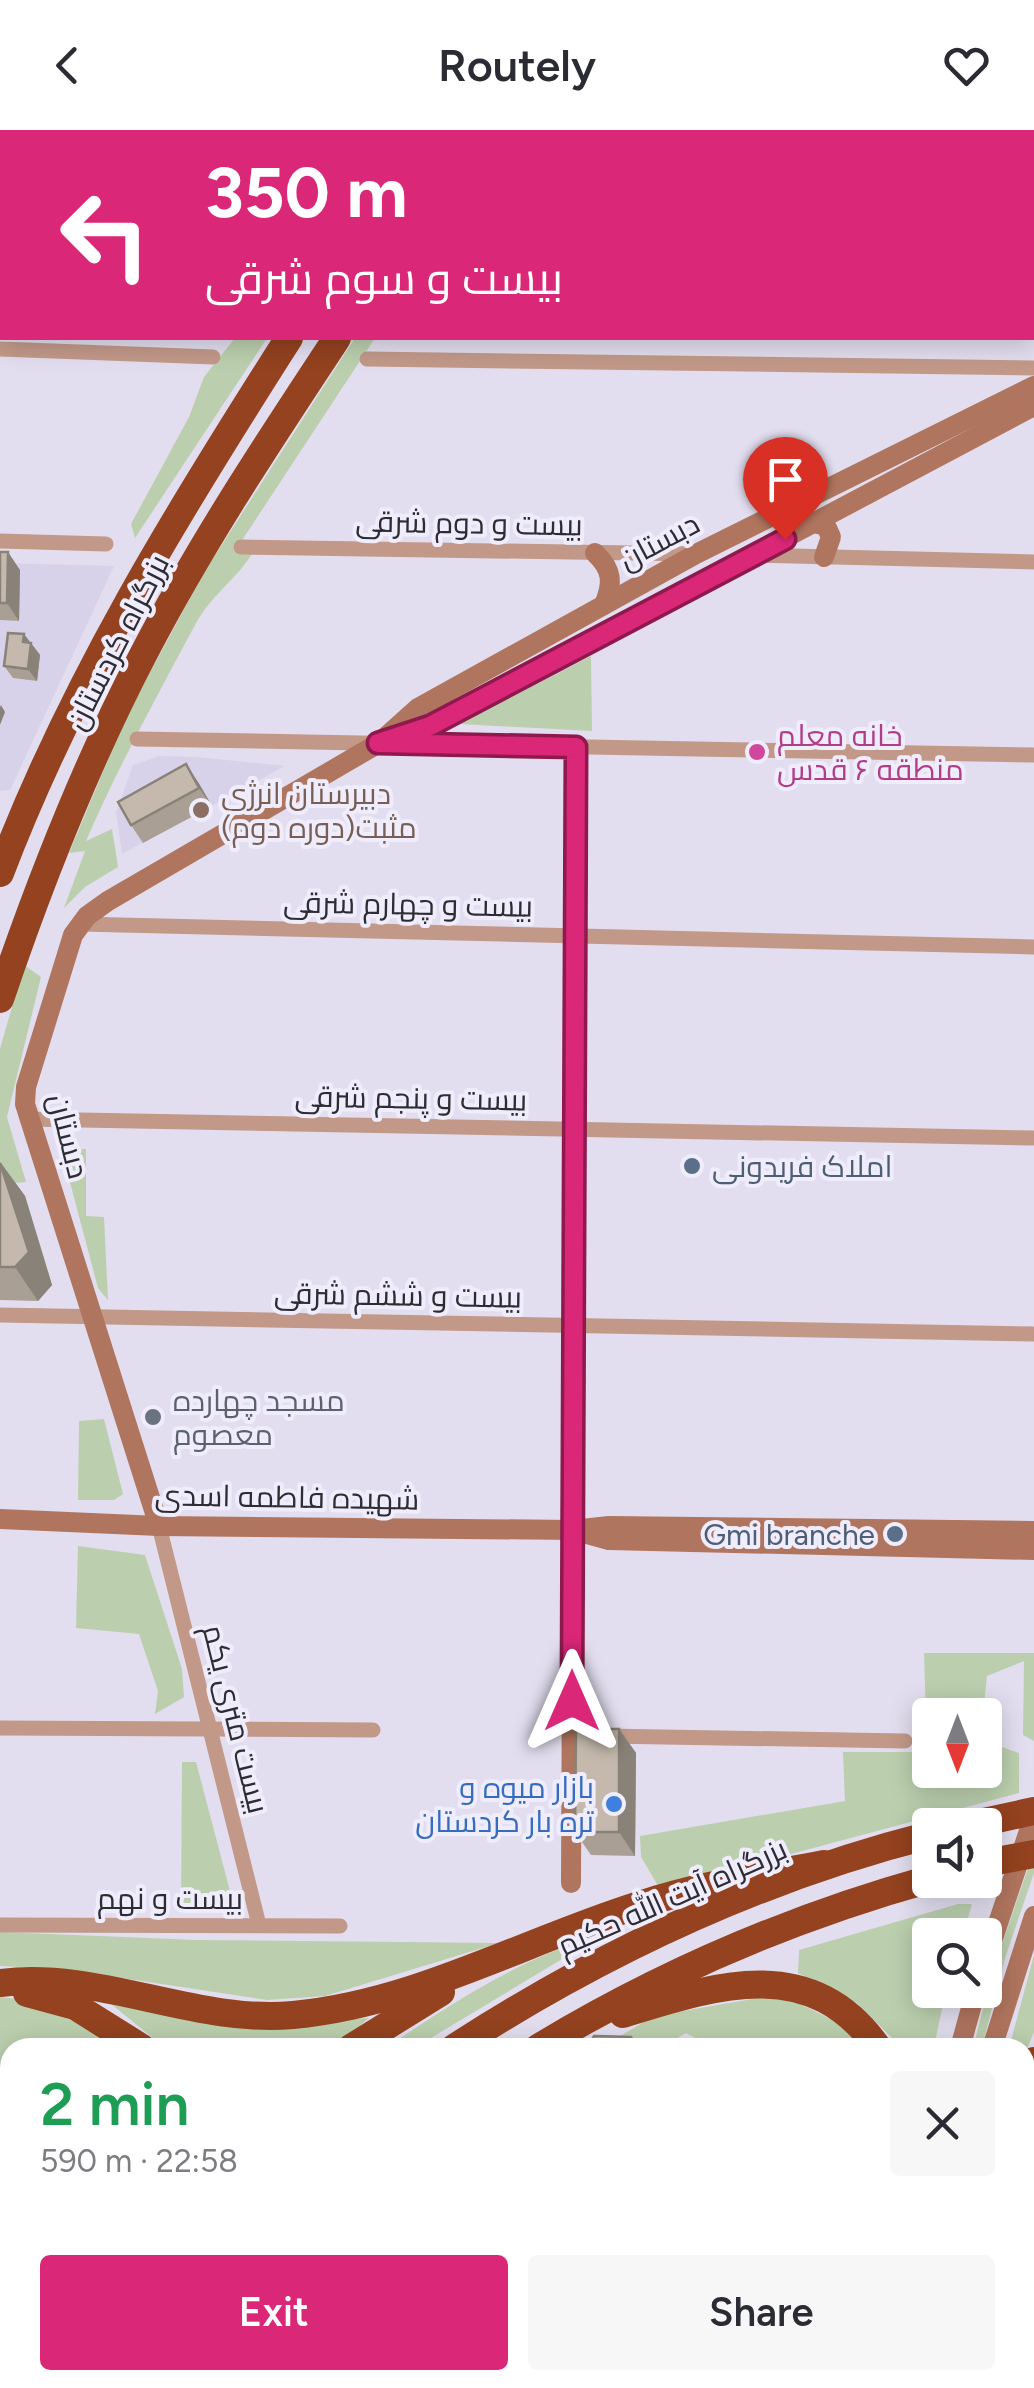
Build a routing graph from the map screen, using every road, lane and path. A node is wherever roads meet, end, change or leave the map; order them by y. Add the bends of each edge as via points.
1 (288, 340) edge
2 (336, 340) edge
3 (0, 349) edge
4 (212, 357) dead end
5 (366, 360) dead end
6 (1034, 368) edge
7 (1034, 386) edge
8 (1034, 406) edge
9 (815, 523) junction
10 (0, 541) edge
11 (106, 544) dead end
12 (240, 547) dead end
13 (595, 552) junction
14 (696, 554) junction
15 (754, 554) junction
16 (824, 557) junction
17 (1034, 562) edge
18 (604, 605) junction
19 (137, 739) dead end
20 (378, 743) junction
21 (576, 747) junction
22 (1034, 755) edge
23 (0, 873) edge
24 (80, 924) junction
25 (575, 936) junction
26 (1034, 947) edge
27 (0, 999) edge
28 (27, 1118) junction
29 (574, 1129) junction
30 (1034, 1138) edge
31 (0, 1316) edge
32 (93, 1317) junction
33 (573, 1326) junction
34 (1034, 1334) edge
35 (0, 1519) edge
36 (159, 1526) junction
37 (572, 1530) junction
38 (1030, 1540) edge
39 (0, 1728) edge
40 (210, 1729) junction
41 (373, 1730) dead end
42 (572, 1735) junction
43 (905, 1741) dead end
44 (1026, 1814) edge
45 (912, 1840) edge
46 (1029, 1847) edge
47 (1002, 1857) edge
48 (824, 1864) junction
49 (571, 1883) dead end
50 (912, 1883) edge
51 (1034, 1916) edge
52 (1002, 1918) edge
53 (0, 1925) edge
54 (259, 1926) junction
55 (340, 1926) dead end
56 (513, 1952) junction
57 (0, 1986) edge
58 (971, 2008) edge
59 (126, 2038) edge
60 (366, 2038) edge
61 (471, 2038) edge
62 (557, 2038) edge
63 (563, 2038) edge
64 (870, 2038) edge
65 (963, 2038) edge
66 (995, 2038) edge

1 - 23 highway, بزرگراه کردستان via 139,577 38,776
2 - 27 highway, بزرگراه کردستان via 142,656 60,834
3 - 4 street
5 - 6 street
7 - 14 street, دبستان
8 - 9 street, دبستان
9 - 15 street, دبستان
9 - 16 street via 832,537
10 - 11 street
12 - 13 street, بیست و دوم شرقی
13 - 14 street, بیست و دوم شرقی
13 - 18 street via 610,570
14 - 15 street
14 - 18 street, دبستان
15 - 16 street
15 - 20 street, دبستان via 430,726
16 - 17 street
18 - 20 street, دبستان via 418,708
19 - 20 street
20 - 21 street
20 - 24 street, دبستان via 108,901
21 - 22 street
21 - 25 street
24 - 25 street, بیست و چهارم شرقی
24 - 28 street, دبستان via 26,1088
25 - 26 street, بیست و چهارم شرقی
25 - 29 street
28 - 29 street, بیست و پنجم شرقی
28 - 32 street, دبستان
29 - 30 street, بیست و پنجم شرقی
29 - 33 street
31 - 32 street, بیست و ششم شرقی
32 - 33 street, بیست و ششم شرقی
32 - 36 street, دبستان
33 - 34 street, بیست و ششم شرقی
33 - 37 street
35 - 36 street, شهیده فاطمه اسدی
36 - 37 street, شهیده فاطمه اسدی
36 - 40 street, بیست متری یکم
37 - 38 street, شهیده فاطمه اسدی
37 - 42 street
39 - 40 street
40 - 41 street
40 - 54 street, بیست متری یکم
42 - 43 street
42 - 49 street
44 - 46 street
45 - 48 highway, بزرگراه آیت الله حکیم
46 - 47 highway, bridge
46 - 52 street
48 - 56 highway via 639,1904
48 - 61 highway, بزرگراه آیت الله حکیم via 614,1953
50 - 62 highway via 719,1950
51 - 66 street
53 - 54 street, بیست و نهم
54 - 55 street, بیست و نهم
56 - 57 highway via 378,1999 290,2016 214,2010 65,1982
56 - 60 highway
57 - 59 highway via 75,2006
58 - 65 street
63 - 64 highway via 692,1995 757,1983 789,1984 834,2002

